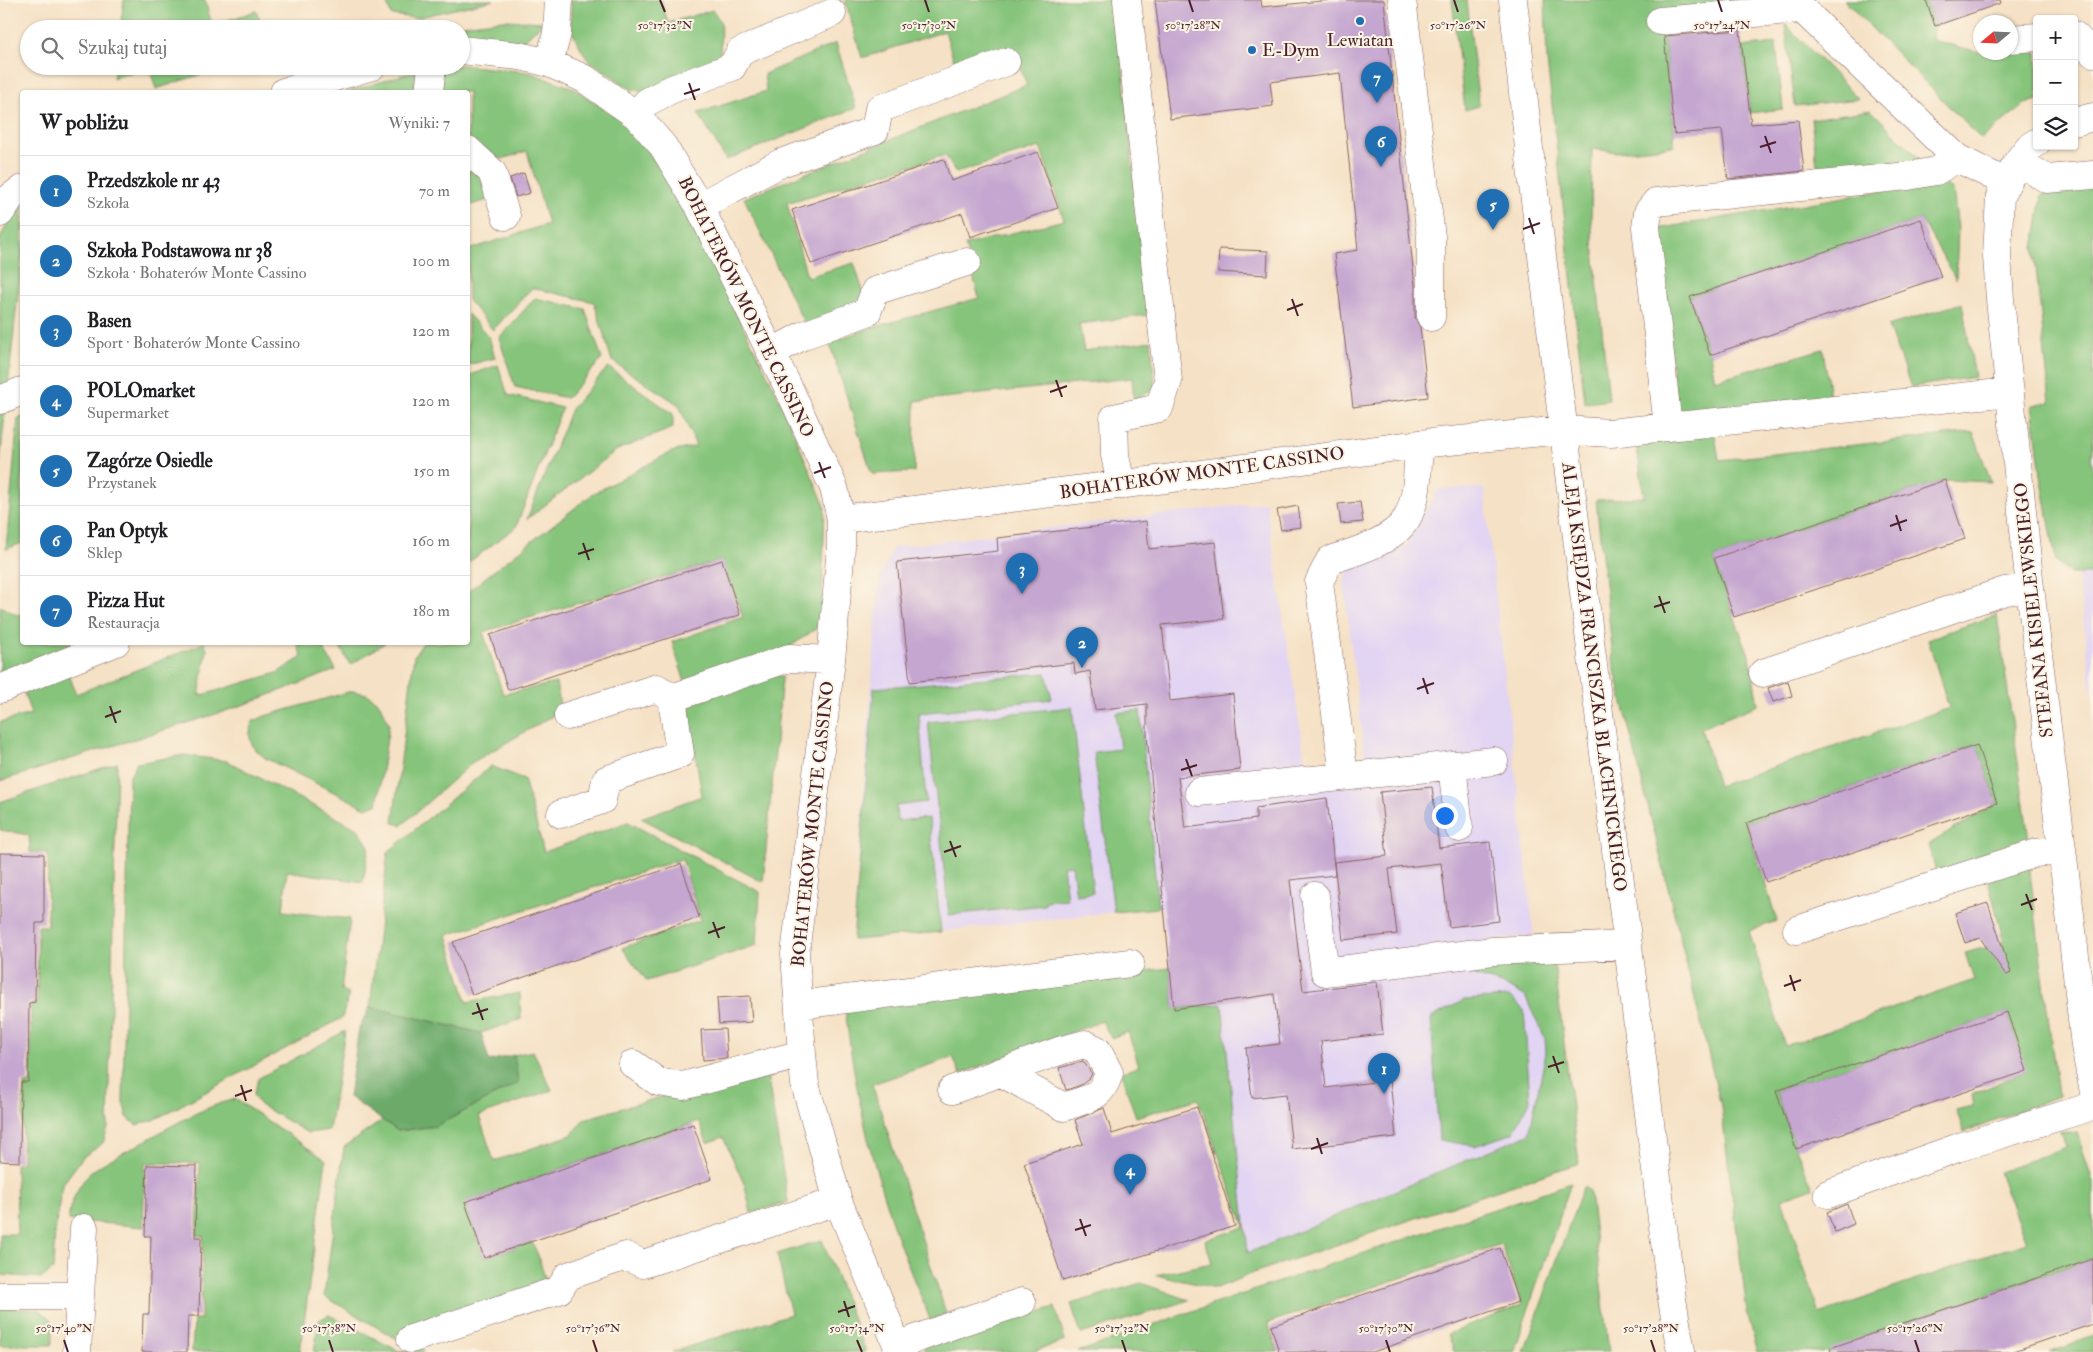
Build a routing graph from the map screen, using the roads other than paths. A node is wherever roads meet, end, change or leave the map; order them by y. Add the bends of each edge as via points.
1 (559, 0) edge
2 (1127, 0) edge
3 (1402, 0) edge
4 (1513, 1) edge
5 (832, 13) dead end
6 (1660, 20) dead end
7 (2033, 37) edge
8 (2018, 38) edge
9 (2078, 39) edge
10 (470, 51) edge
11 (2093, 53) edge
12 (549, 62) junction
13 (1006, 62) dead end
14 (342, 75) edge
15 (431, 75) edge
16 (291, 90) edge
17 (429, 90) edge
18 (636, 115) junction
19 (2093, 117) edge
20 (2078, 121) edge
21 (470, 152) edge
22 (1958, 158) junction
23 (2021, 162) edge
24 (2093, 175) edge
25 (20, 190) edge
26 (699, 206) junction
27 (0, 213) edge
28 (506, 216) dead end
29 (967, 262) dead end
30 (1431, 317) dead end
31 (771, 353) junction
32 (2010, 392) junction
33 (20, 393) edge
34 (0, 400) edge
35 (1668, 427) junction
36 (1563, 430) junction
37 (1419, 444) junction
38 (1121, 485) junction
39 (841, 519) junction
40 (2030, 588) junction
41 (109, 645) edge
42 (831, 660) junction
43 (1763, 673) dead end
44 (0, 689) edge
45 (672, 698) junction
46 (568, 716) dead end
47 (1494, 761) dead end
48 (1452, 765) junction
49 (1344, 776) junction
50 (1199, 792) dead end
51 (561, 814) dead end
52 (1459, 828) dead end
53 (2061, 850) junction
54 (1315, 896) dead end
55 (1797, 930) dead end
56 (1628, 945) junction
57 (1130, 962) dead end
58 (799, 1005) junction
59 (2089, 1045) edge
60 (802, 1054) junction
61 (633, 1064) dead end
62 (1000, 1072) dead end
63 (2093, 1088) edge
64 (952, 1090) dead end
65 (2093, 1106) edge
66 (1828, 1194) dead end
67 (838, 1200) junction
68 (84, 1228) dead end
69 (0, 1296) edge
70 (80, 1296) junction
71 (1022, 1302) dead end
72 (411, 1339) dead end
73 (899, 1349) edge
74 (77, 1352) edge
75 (1681, 1352) edge

1 - 12 street via 557,33
2 - 38 street via 1168,382 1158,408 1114,418 1115,455
3 - 30 street via 1431,237
4 - 36 street, ALEJA KSIĘDZA FRANCISZKA BLACHNICKIEGO
5 - 18 street via 740,52 732,67 672,89 647,102
6 - 22 street via 1802,9
7 - 8 street
9 - 11 street
10 - 12 street, BOHATERÓW MONTE CASSINO
12 - 18 street, BOHATERÓW MONTE CASSINO via 586,79
13 - 26 street via 879,109 875,130 781,163
14 - 16 street
15 - 17 street
18 - 26 street, BOHATERÓW MONTE CASSINO via 663,146
19 - 20 street
21 - 28 street via 492,172
22 - 23 street
22 - 35 street via 1936,171 1908,176 1656,202 1648,212 1646,226
23 - 24 street via 2047,179
23 - 32 street, STEFANA KISIELEWSKIEGO via 2000,196 1997,256
25 - 27 street via 10,197
26 - 31 street, BOHATERÓW MONTE CASSINO
29 - 31 street via 875,291 867,312 804,335
31 - 39 street, BOHATERÓW MONTE CASSINO via 834,488
32 - 35 street, BOHATERÓW MONTE CASSINO
32 - 40 street, STEFANA KISIELEWSKIEGO
33 - 34 street
35 - 36 street, BOHATERÓW MONTE CASSINO via 1611,433
36 - 37 street, BOHATERÓW MONTE CASSINO
36 - 56 street, ALEJA KSIĘDZA FRANCISZKA BLACHNICKIEGO
37 - 38 street, BOHATERÓW MONTE CASSINO
37 - 49 street via 1416,489 1409,515 1396,532 1361,550 1330,560 1319,582
38 - 39 street, BOHATERÓW MONTE CASSINO
39 - 42 street, BOHATERÓW MONTE CASSINO
40 - 43 street via 2005,590
40 - 53 street, STEFANA KISIELEWSKIEGO
41 - 44 street
42 - 45 street via 790,658
42 - 58 street, BOHATERÓW MONTE CASSINO via 795,954
45 - 46 street via 657,688
45 - 51 street via 680,754 606,780 602,800
47 - 48 street
48 - 49 street
48 - 52 street
49 - 50 street
53 - 55 street via 2036,853
53 - 59 street, STEFANA KISIELEWSKIEGO
54 - 56 street via 1325,972 1493,951
56 - 75 street, ALEJA KSIĘDZA FRANCISZKA BLACHNICKIEGO
57 - 58 street
58 - 60 street, BOHATERÓW MONTE CASSINO
59 - 63 street, STEFANA KISIELEWSKIEGO
60 - 61 street via 683,1086 658,1082
60 - 67 street, BOHATERÓW MONTE CASSINO via 805,1084
62 - 64 street
65 - 66 street via 1957,1148
67 - 72 street via 643,1264 626,1256 568,1276 559,1290
67 - 73 street, BOHATERÓW MONTE CASSINO
68 - 70 street
69 - 70 street
70 - 74 street
71 - 73 street via 961,1322

